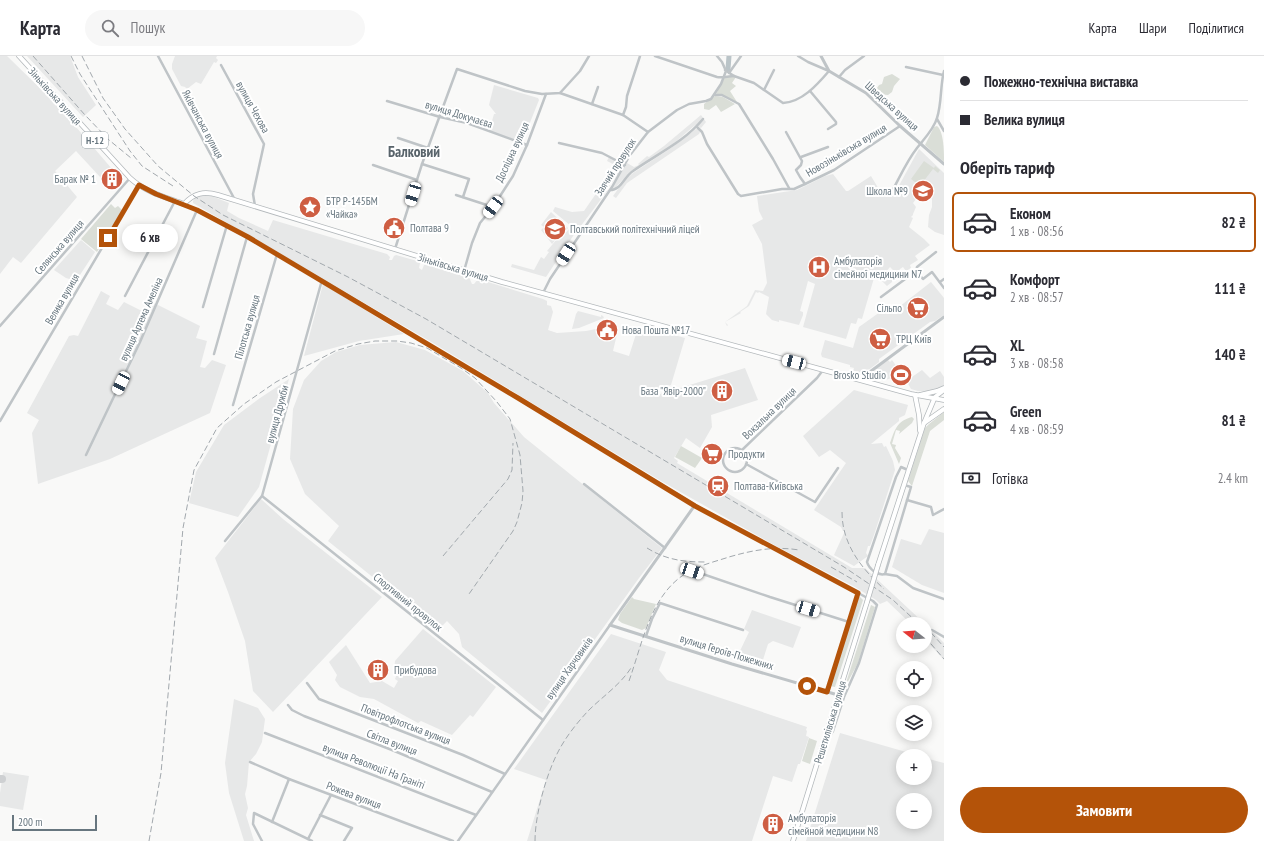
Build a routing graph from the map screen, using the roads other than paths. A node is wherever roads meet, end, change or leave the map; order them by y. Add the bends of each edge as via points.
1 (20, 56) edge
2 (158, 56) edge
3 (589, 56) edge
4 (640, 56) edge
5 (654, 56) edge
6 (717, 56) edge
7 (722, 56) edge
8 (741, 56) edge
9 (798, 56) edge
10 (821, 56) edge
11 (864, 56) edge
12 (722, 62) junction
13 (221, 65) dead end
14 (906, 67) dead end
15 (725, 70) junction
16 (774, 70) dead end
17 (829, 71) junction
18 (944, 71) edge
19 (729, 73) junction
20 (943, 75) junction
21 (734, 76) junction
22 (839, 77) junction
23 (724, 78) junction
24 (598, 86) dead end
25 (764, 90) junction
26 (810, 91) junction
27 (560, 93) junction
28 (546, 94) junction
29 (715, 95) junction
30 (387, 101) dead end
31 (592, 104) junction
32 (623, 115) junction
33 (440, 117) junction
34 (703, 119) dead end
35 (937, 119) junction
36 (900, 126) junction
37 (697, 127) junction
38 (828, 129) dead end
39 (944, 131) edge
40 (648, 132) junction
41 (786, 132) dead end
42 (398, 138) dead end
43 (559, 143) dead end
44 (922, 144) junction
45 (527, 145) junction
46 (828, 147) dead end
47 (428, 148) junction
48 (801, 157) junction
49 (422, 164) junction
50 (944, 164) edge
51 (374, 165) dead end
52 (625, 165) junction
53 (130, 178) junction
54 (417, 180) junction
55 (805, 184) junction
56 (139, 185) junction
57 (788, 188) junction
58 (609, 190) junction
59 (456, 194) dead end
60 (890, 195) dead end
61 (464, 197) junction
62 (234, 200) junction
63 (175, 201) junction
64 (184, 204) junction
65 (255, 206) junction
66 (493, 207) junction
67 (197, 210) junction
68 (227, 225) junction
69 (248, 237) junction
70 (395, 250) junction
71 (936, 252) dead end
72 (277, 254) junction
73 (464, 271) junction
74 (916, 271) junction
75 (944, 279) edge
76 (322, 280) junction
77 (940, 282) junction
78 (944, 288) edge
79 (543, 294) junction
80 (125, 296) dead end
81 (881, 297) dead end
82 (203, 307) dead end
83 (944, 318) edge
84 (0, 326) edge
85 (214, 354) dead end
86 (822, 370) junction
87 (859, 380) junction
88 (944, 389) edge
89 (915, 395) junction
90 (934, 398) junction
91 (944, 400) edge
92 (233, 405) dead end
93 (944, 409) edge
94 (928, 412) junction
95 (919, 415) junction
96 (0, 421) edge
97 (924, 423) junction
98 (919, 437) junction
99 (742, 450) junction
100 (86, 455) dead end
101 (746, 464) junction
102 (838, 468) dead end
103 (908, 470) junction
104 (584, 484) dead end
105 (904, 485) junction
106 (262, 496) junction
107 (907, 500) junction
108 (695, 506) junction
109 (944, 509) edge
110 (225, 541) dead end
111 (665, 548) junction
112 (691, 570) dead end
113 (885, 574) junction
114 (858, 593) junction
115 (944, 599) edge
116 (849, 622) junction
117 (610, 625) junction
118 (743, 630) dead end
119 (932, 630) dead end
120 (646, 636) junction
121 (944, 637) edge
122 (307, 683) dead end
123 (827, 692) junction
124 (838, 695) junction
125 (844, 697) junction
126 (288, 705) dead end
127 (543, 720) junction
128 (265, 733) dead end
129 (821, 750) junction
130 (250, 762) dead end
131 (505, 774) junction
132 (289, 779) junction
133 (492, 792) junction
134 (331, 795) junction
135 (320, 815) junction
136 (476, 815) junction
137 (272, 822) junction
138 (308, 839) junction
139 (262, 841) edge
140 (312, 841) edge
141 (344, 841) edge
142 (453, 841) edge
143 (458, 841) edge
144 (793, 841) edge

1 - 53 main road, Зіньківська вулиця / Н-12
2 - 62 street, Яківчанська вулиця
3 - 27 street via 580,71
4 - 32 street
5 - 23 street
6 - 12 street
7 - 12 street
8 - 19 street
9 - 17 street, Шведська вулиця
10 - 17 street
11 - 22 street
12 - 15 street
13 - 65 street, вулиця Чехова via 264,144 253,195
14 - 20 street
15 - 19 street
15 - 23 street
16 - 25 street
17 - 22 street, Шведська вулиця
17 - 26 street
18 - 20 street
19 - 21 street
20 - 35 street
21 - 23 street
21 - 25 street
22 - 36 street, Шведська вулиця via 866,93
23 - 29 street
24 - 31 street
25 - 26 street via 783,103 797,99
26 - 38 street via 836,123
27 - 28 street
27 - 31 street
28 - 33 street via 520,90 457,69
28 - 45 street, Дослідна вулиця
29 - 40 street, Заячий провулок via 711,99 689,104 678,110
29 - 57 street via 722,95 738,102 773,158
30 - 33 street, вулиця Докучаєва
31 - 32 street
32 - 40 street
33 - 45 street, вулиця Докучаєва
33 - 47 street
34 - 37 street
35 - 39 street
35 - 44 street
36 - 44 street, Шведська вулиця
36 - 55 street, Новозіньківська вулиця via 834,170
37 - 57 street, Новозіньківська вулиця via 740,196
37 - 58 street via 632,172 616,190
40 - 52 street, Заячий провулок
41 - 48 street
42 - 47 street
43 - 52 street via 602,154
44 - 50 street, Шведська вулиця
44 - 60 street, Шведська вулиця via 912,155
45 - 66 street, Дослідна вулиця via 513,176
46 - 48 street
47 - 49 street
48 - 55 street via 802,164 796,170
49 - 54 street
49 - 61 street via 469,179
51 - 54 street
52 - 58 street, Заячий провулок
53 - 56 main road, Зіньківська вулиця / Н-12
53 - 84 street, Селянська вулиця
54 - 70 street
55 - 57 street, Новозіньківська вулиця
56 - 63 main road, Зіньківська вулиця / Н-12
56 - 96 street, Велика вулиця
58 - 79 street, Заячий провулок via 550,279
59 - 61 street
61 - 66 street
62 - 64 main road, Зіньківська вулиця via 204,192 191,197
62 - 65 main road, Зіньківська вулиця
63 - 64 main road, Зіньківська вулиця / Н-12
63 - 80 street
64 - 67 street, Н-12
65 - 70 main road, Зіньківська вулиця
66 - 73 street, Дослідна вулиця via 480,223
67 - 68 street, Н-12
67 - 100 street, вулиця Артема Амеліна via 140,342
68 - 69 street, Н-12
68 - 82 street
69 - 72 street, Н-12
69 - 85 street
70 - 73 main road, Зіньківська вулиця
71 - 74 street via 917,267
72 - 76 street, Н-12
72 - 92 street, Пілотська вулиця
73 - 79 main road, Зіньківська вулиця
74 - 77 street via 923,279 932,272
74 - 81 street
75 - 77 street
76 - 106 street, вулиця Дружби
76 - 108 street, Н-12
77 - 78 street
79 - 86 main road, Зіньківська вулиця
83 - 87 street
86 - 87 main road, Зіньківська вулиця
86 - 99 street, Вокзальна вулиця via 817,378
87 - 89 main road, Зіньківська вулиця
88 - 89 main road
88 - 90 main road
89 - 90 main road, Зіньківська вулиця
89 - 95 main road
90 - 91 main road, Зіньківська вулиця
90 - 94 main road
93 - 97 main road
94 - 95 main road
94 - 97 main road
95 - 98 main road
97 - 98 main road
98 - 103 main road
99 - 101 street, Вокзальна вулиця via 747,456
99 - 101 street, Вокзальна вулиця via 728,450 724,456 724,463 735,471 742,469
101 - 102 street via 814,502
103 - 105 main road
103 - 113 street via 901,467 896,477 867,562 871,569
104 - 111 street
105 - 107 street via 911,487
105 - 124 main road, Решетилівська вулиця, bridge
106 - 110 street, вулиця Дружби
106 - 127 street, Спортивний провулок
107 - 109 street via 930,508 933,515
107 - 113 street
108 - 111 street, вулиця Харчовиків
108 - 114 street
111 - 117 street, вулиця Харчовиків
112 - 116 street
113 - 115 street via 897,576 913,588
114 - 116 street
114 - 125 street via 873,601 877,607 859,664
116 - 123 street
117 - 120 street, вулиця Героїв-Пожежних
117 - 127 street, вулиця Харчовиків
118 - 120 street via 660,603
119 - 121 street
120 - 123 street, вулиця Героїв-Пожежних
122 - 131 street, Повітрофлотська вулиця via 319,699 456,752
123 - 124 street, вулиця Героїв-Пожежних
124 - 125 street
124 - 129 main road, Решетилівська вулиця
125 - 129 street via 833,731
126 - 133 street, Світла вулиця via 304,716
127 - 131 street, вулиця Харчовиків
128 - 136 street, вулиця Революції На Граніті
129 - 144 main road, Решетилівська вулиця
130 - 132 street, Рожева вулиця
131 - 133 street, вулиця Харчовиків
132 - 134 street, Рожева вулиця
132 - 137 street
133 - 136 street, вулиця Харчовиків
134 - 135 street
134 - 142 street, Рожева вулиця
135 - 138 street
135 - 141 street via 352,828
136 - 143 street, вулиця Харчовиків
137 - 138 street
137 - 139 street via 254,813 253,824
138 - 140 street

